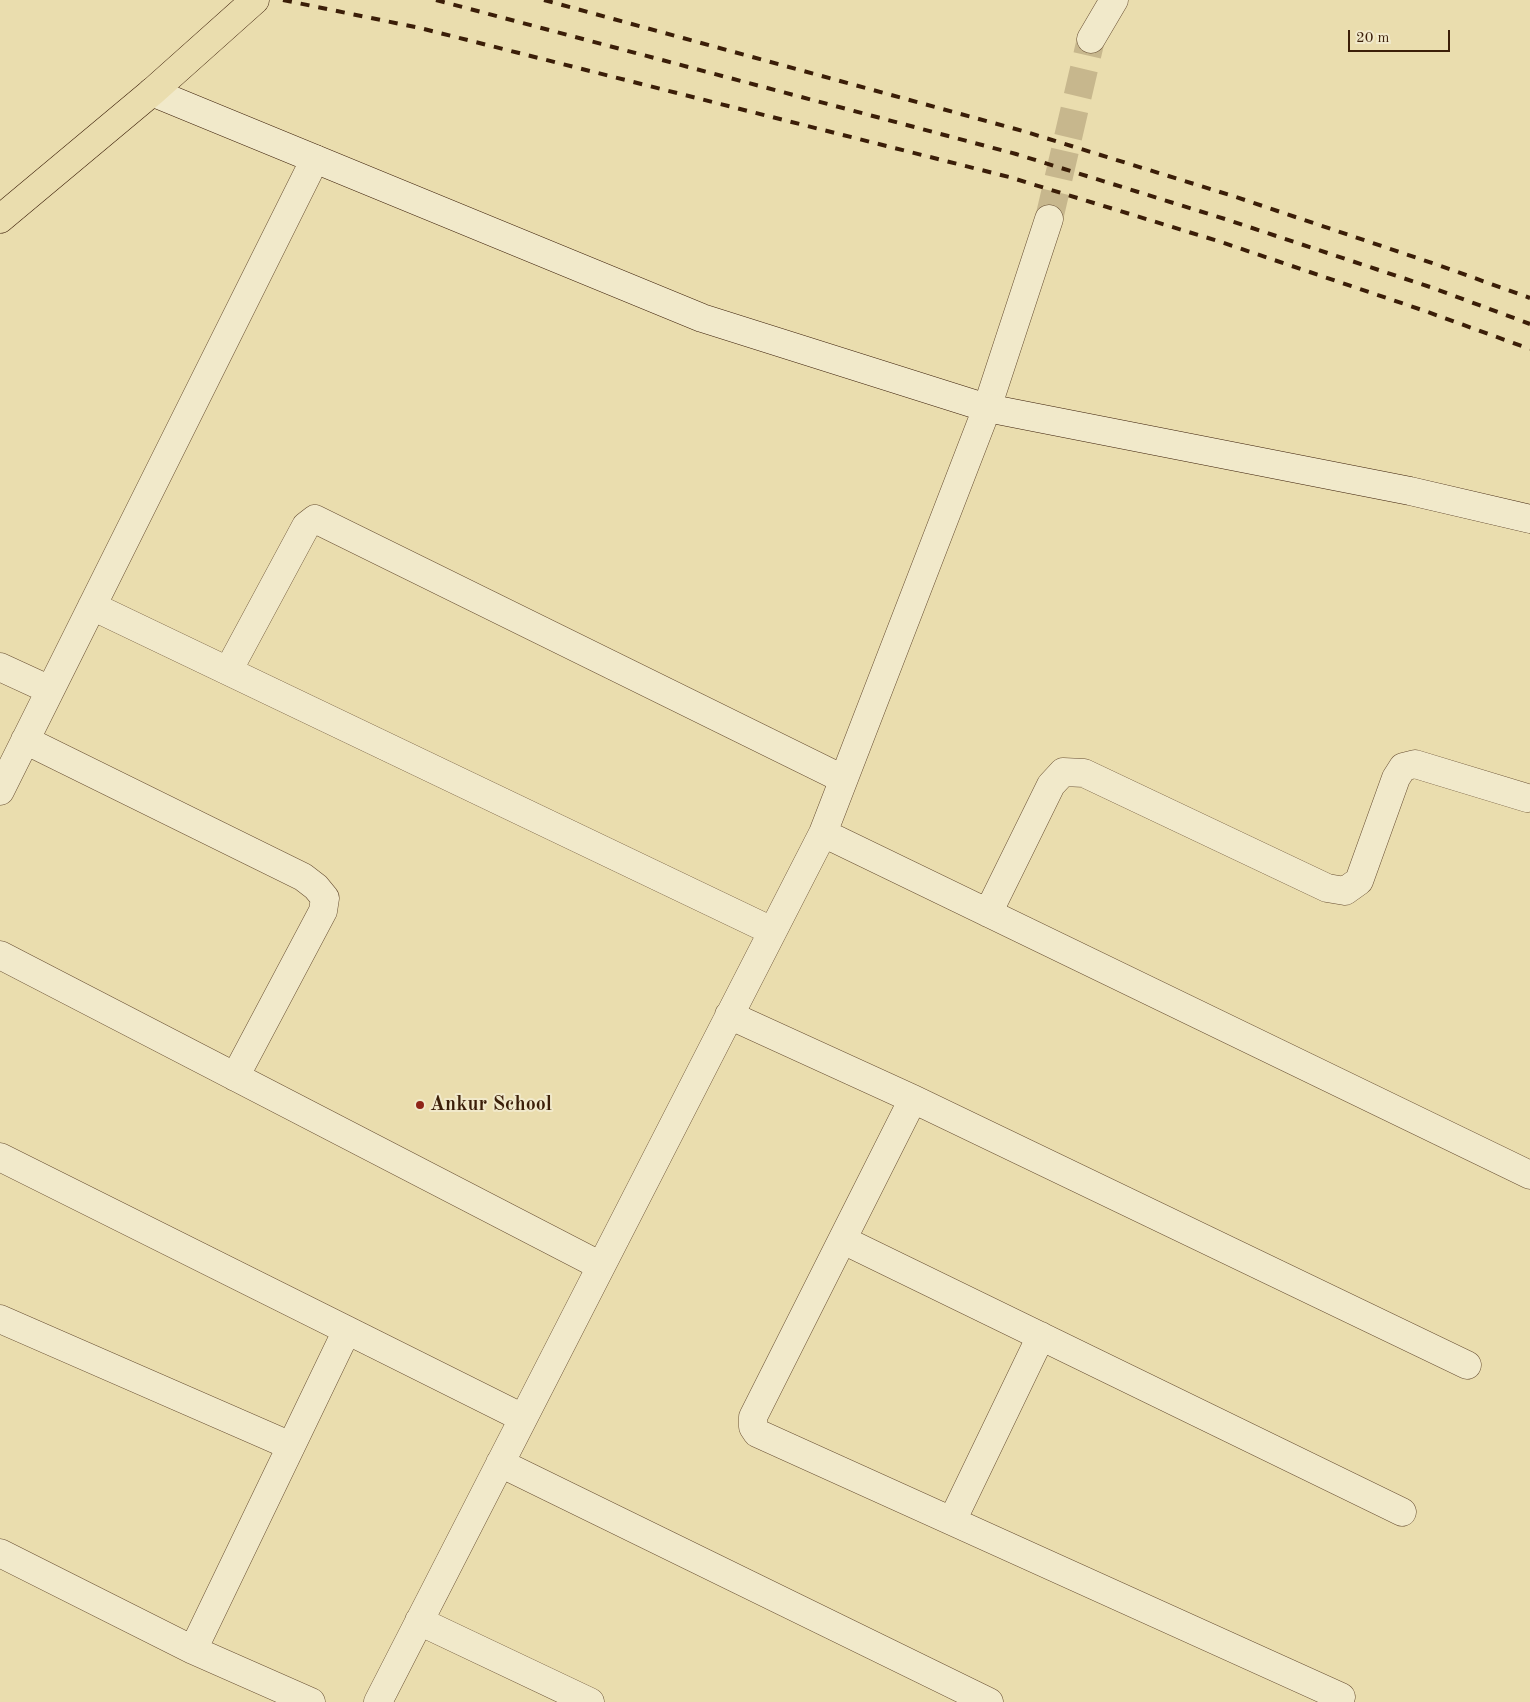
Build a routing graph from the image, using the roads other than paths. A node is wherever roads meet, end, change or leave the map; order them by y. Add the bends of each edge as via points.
1 (255, 0) edge
2 (1114, 0) edge
3 (1091, 40) tunnel mouth
4 (152, 92) junction
5 (315, 159) junction
6 (0, 219) edge
7 (1048, 219) tunnel mouth
8 (987, 408) junction
9 (1530, 518) edge
10 (92, 606) junction
11 (0, 667) edge
12 (228, 671) junction
13 (50, 690) junction
14 (25, 740) junction
15 (843, 779) junction
16 (0, 791) edge
17 (1527, 798) dead end
18 (823, 833) junction
19 (988, 913) junction
20 (772, 931) junction
21 (0, 955) edge
22 (729, 1015) junction
23 (235, 1077) junction
24 (913, 1099) junction
25 (0, 1157) edge
26 (1530, 1175) edge
27 (843, 1240) junction
28 (601, 1266) junction
29 (0, 1319) edge
30 (347, 1330) junction
31 (1041, 1336) junction
32 (1468, 1365) dead end
33 (523, 1418) junction
34 (291, 1446) junction
35 (500, 1463) junction
36 (1402, 1512) dead end
37 (952, 1521) junction
38 (0, 1552) edge
39 (419, 1621) junction
40 (193, 1650) junction
41 (1341, 1697) dead end
42 (311, 1702) edge
43 (378, 1702) edge
44 (590, 1702) edge
45 (989, 1702) edge

1 - 4 highway
2 - 3 street
4 - 5 street
4 - 6 highway
5 - 8 street via 702,318
5 - 10 street
7 - 8 street
8 - 9 street via 1410,491
8 - 15 street
10 - 12 street
10 - 13 street
11 - 13 street
12 - 15 street via 306,526 315,519
12 - 20 street
13 - 14 street
14 - 16 street
14 - 23 street via 303,877 325,898 322,911
15 - 18 street
17 - 19 street via 1415,764 1403,767 1396,778 1359,881 1344,891 1327,888 1084,774 1063,772 1052,785
18 - 19 street
18 - 20 street
19 - 26 street
20 - 22 street
21 - 23 street
22 - 24 street
22 - 28 street
23 - 28 street
24 - 27 street
24 - 32 street
25 - 30 street
27 - 31 street
27 - 37 street via 753,1417 753,1426 757,1433
28 - 33 street
29 - 34 street
30 - 33 street
30 - 34 street
31 - 36 street
31 - 37 street
33 - 35 street
34 - 40 street
35 - 39 street
35 - 45 street
37 - 41 street
38 - 40 street
39 - 43 street
39 - 44 street
40 - 42 street

